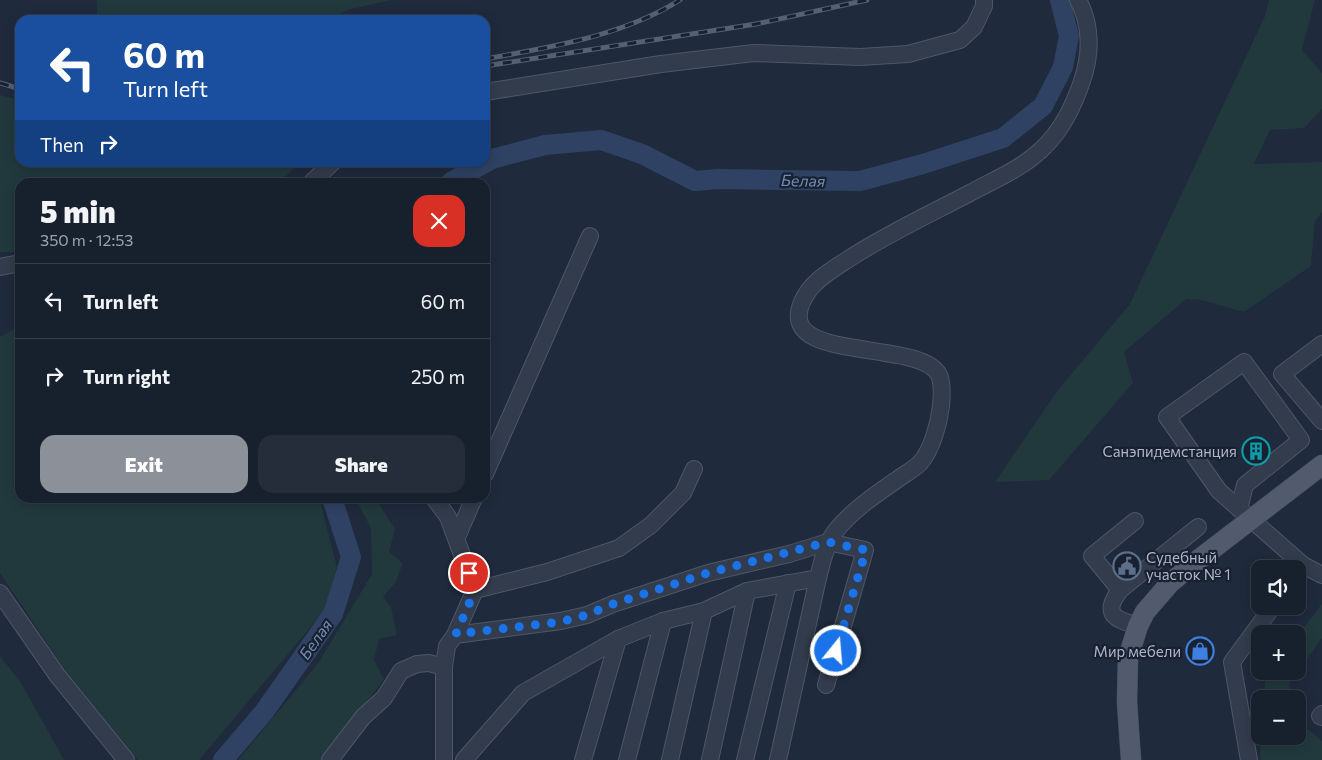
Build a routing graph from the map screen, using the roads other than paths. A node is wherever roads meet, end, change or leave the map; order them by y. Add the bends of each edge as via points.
1 (984, 0) edge
2 (1078, 0) edge
3 (490, 91) edge
4 (328, 167) edge
5 (316, 178) edge
6 (590, 236) dead end
7 (15, 263) edge
8 (0, 267) edge
9 (1322, 344) edge
10 (1322, 421) edge
11 (490, 463) edge
12 (1322, 465) edge
13 (694, 469) dead end
14 (438, 503) edge
15 (472, 503) edge
16 (1245, 514) junction
17 (1135, 521) dead end
18 (1198, 527) dead end
19 (457, 537) junction
20 (828, 542) junction
21 (1291, 560) edge
22 (1306, 571) edge
23 (1322, 575) edge
24 (818, 578) junction
25 (788, 583) junction
26 (475, 590) junction
27 (1120, 590) junction
28 (747, 592) junction
29 (0, 593) edge
30 (704, 611) junction
31 (1266, 615) edge
32 (663, 622) junction
33 (1138, 626) junction
34 (456, 634) junction
35 (618, 640) junction
36 (444, 667) junction
37 (826, 685) dead end
38 (1322, 714) edge
39 (1322, 717) edge
40 (126, 760) edge
41 (330, 760) edge
42 (444, 760) edge
43 (464, 760) edge
44 (584, 760) edge
45 (627, 760) edge
46 (670, 760) edge
47 (710, 760) edge
48 (745, 760) edge
49 (778, 760) edge
50 (1131, 760) edge
51 (1249, 760) edge

1 - 3 street via 974,27 960,40 908,54 860,57 754,53
2 - 20 street via 1086,19 1089,41 1086,68 1066,118 1044,147 1018,168 875,242 812,286 802,303 800,325 809,336 932,365 940,376 942,392 934,434 920,463 867,501
4 - 5 street
6 - 11 street
7 - 8 street
9 - 10 street via 1282,374
12 - 16 main road
13 - 26 street via 683,493 651,525 619,548 547,572
14 - 19 street
15 - 19 street
16 - 16 street via 1219,491 1167,417 1244,362 1301,440 1245,484
16 - 21 street
16 - 33 main road via 1155,598
17 - 27 street via 1092,556
18 - 27 street
19 - 26 street
20 - 24 street
20 - 34 street via 708,573 560,622
20 - 37 street via 866,550
22 - 23 street
24 - 25 street
24 - 49 street
25 - 28 street
25 - 48 street
26 - 34 street
27 - 33 street via 1113,600 1112,614 1117,620
28 - 30 street
28 - 47 street
29 - 40 street via 57,675
30 - 32 street
30 - 46 street
31 - 51 street via 1232,662
32 - 35 street
32 - 45 street
33 - 50 main road via 1126,676
34 - 36 street via 447,646
35 - 43 street via 523,693
35 - 44 street
36 - 41 street via 416,664 401,671 384,698 363,717
36 - 42 street
38 - 39 street

